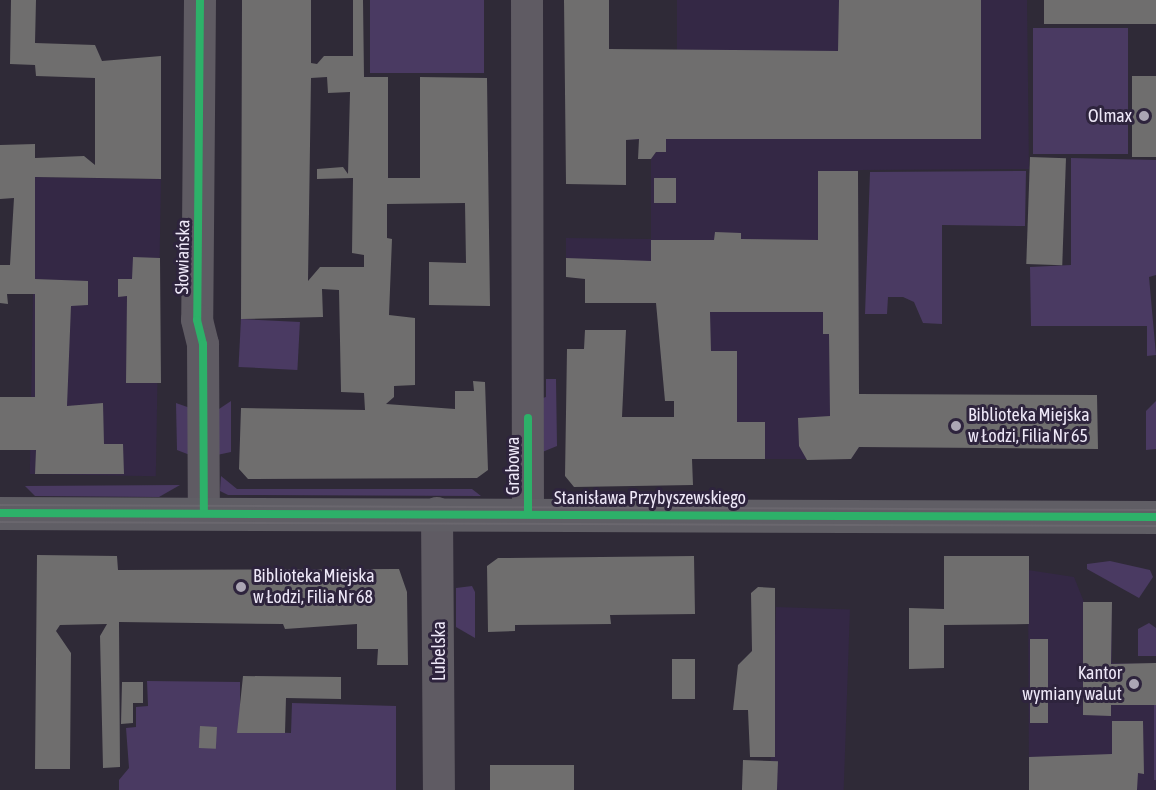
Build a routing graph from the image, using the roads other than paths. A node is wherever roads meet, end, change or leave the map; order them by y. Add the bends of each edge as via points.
1 (200, 0) edge
2 (527, 0) edge
3 (0, 513) edge
4 (204, 513) junction
5 (437, 513) junction
6 (528, 513) junction
7 (1156, 517) edge
8 (439, 790) edge

1 - 4 street, Słowiańska via 197,320 203,344
2 - 6 street, Grabowa
3 - 4 street, Stanisława Przybyszewskiego
4 - 5 street, Stanisława Przybyszewskiego
5 - 6 street, Stanisława Przybyszewskiego
5 - 8 street, Lubelska
6 - 7 street, Stanisława Przybyszewskiego

